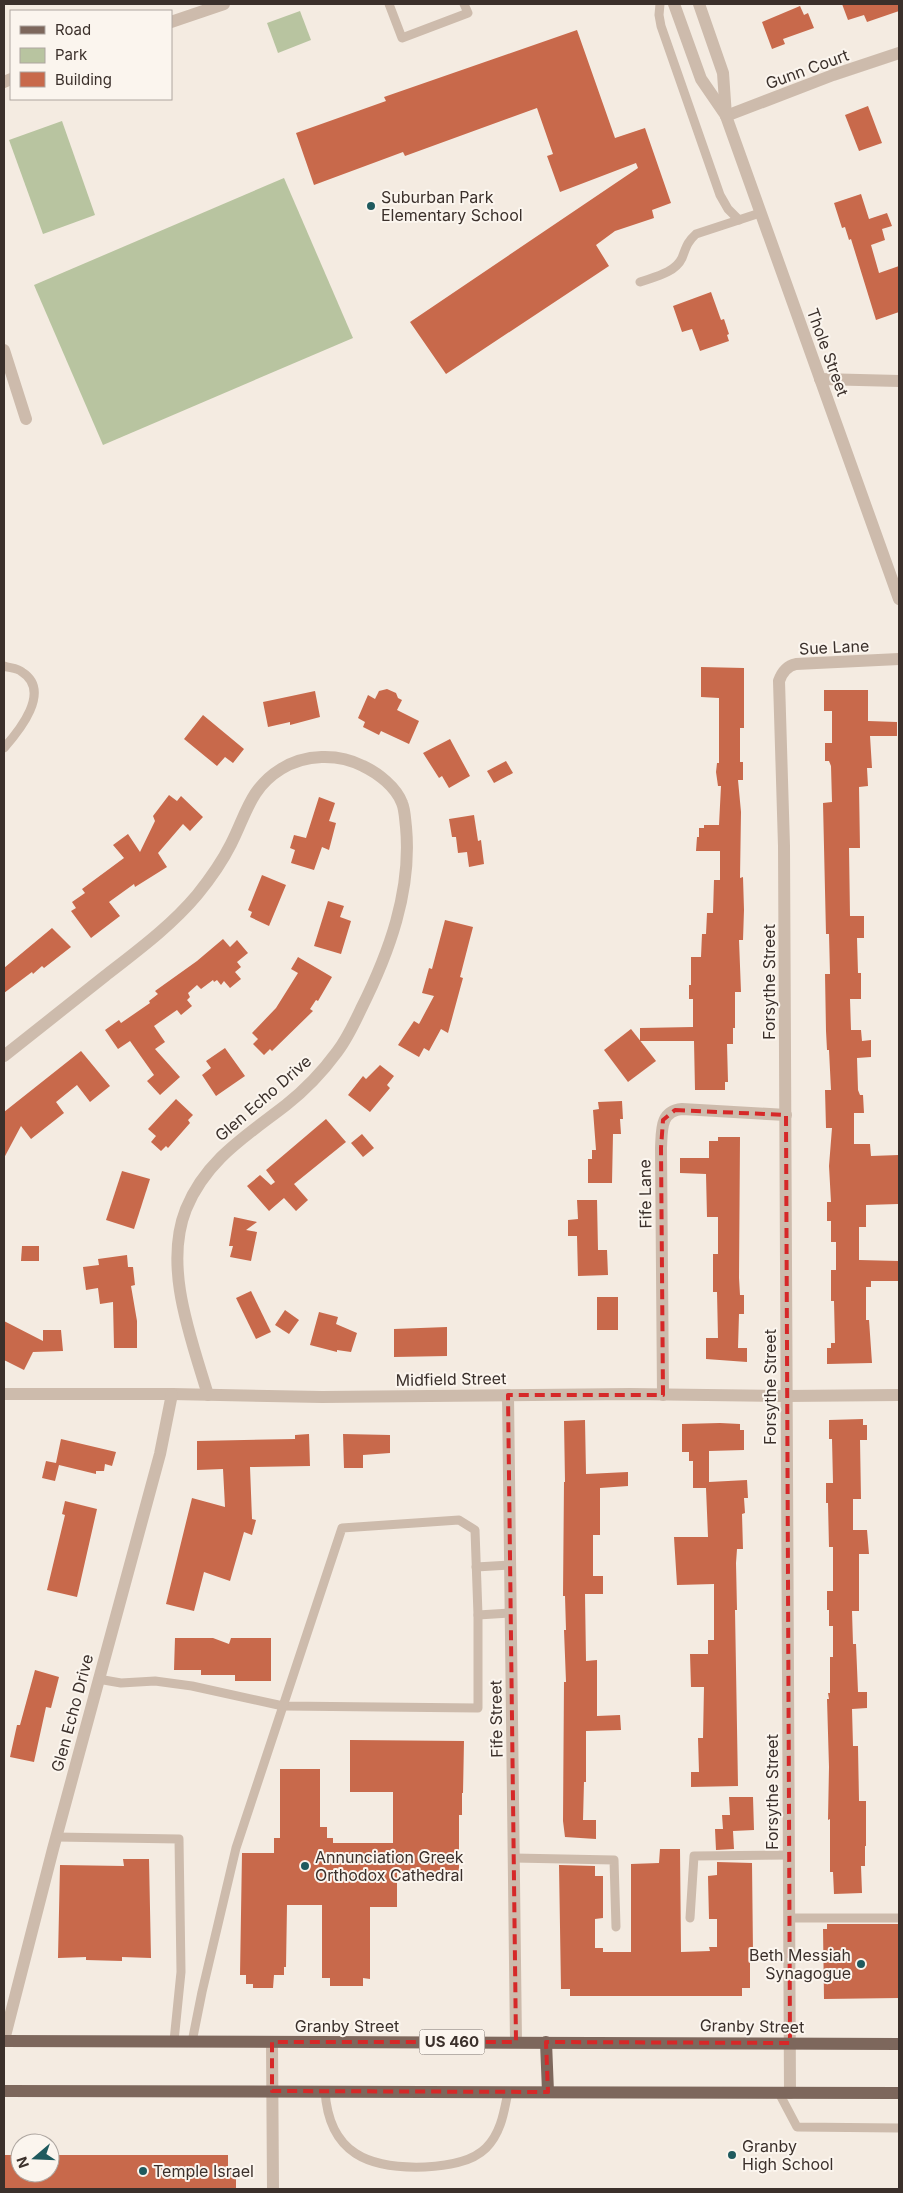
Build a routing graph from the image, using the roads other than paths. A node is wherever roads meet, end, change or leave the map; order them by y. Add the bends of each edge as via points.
1 (224, 4) edge
2 (389, 4) edge
3 (464, 4) edge
4 (660, 4) edge
5 (674, 4) edge
6 (699, 4) edge
7 (172, 22) edge
8 (899, 53) edge
9 (726, 116) junction
10 (760, 213) junction
11 (739, 220) junction
12 (640, 282) dead end
13 (4, 350) edge
14 (820, 379) junction
15 (899, 381) edge
16 (26, 419) dead end
17 (899, 599) edge
18 (899, 659) edge
19 (4, 666) edge
20 (779, 681) joint
21 (4, 748) edge
22 (4, 1056) edge
23 (786, 1115) junction
24 (4, 1394) edge
25 (172, 1394) junction
26 (208, 1395) junction
27 (508, 1395) junction
28 (663, 1395) junction
29 (899, 1395) edge
30 (786, 1396) junction
31 (510, 1565) junction
32 (476, 1568) junction
33 (511, 1613) junction
34 (478, 1615) junction
35 (98, 1679) junction
36 (283, 1706) junction
37 (56, 1836) junction
38 (789, 1855) junction
39 (514, 1858) junction
40 (690, 1918) dead end
41 (789, 1918) junction
42 (899, 1918) edge
43 (616, 1927) dead end
44 (4, 2040) edge
45 (174, 2041) junction
46 (192, 2042) junction
47 (272, 2042) junction
48 (516, 2042) junction
49 (546, 2042) junction
50 (790, 2043) junction
51 (899, 2044) edge
52 (4, 2091) edge
53 (272, 2091) junction
54 (325, 2091) junction
55 (508, 2092) junction
56 (548, 2092) junction
57 (784, 2093) junction
58 (899, 2093) edge
59 (899, 2128) edge
60 (274, 2189) edge

1 - 7 street
2 - 3 lane via 402,38 468,13
4 - 11 lane via 661,26 720,195
5 - 9 street, Thole Street via 702,79
6 - 9 street, Thole Street via 724,73
8 - 9 street, Gunn Court
9 - 10 street, Thole Street
10 - 11 lane
10 - 14 street, Thole Street
11 - 12 lane via 696,234 674,268
13 - 16 street
14 - 15 street
14 - 17 street, Thole Street
18 - 20 street, Sue Lane via 796,664 782,672
19 - 21 lane via 22,671 30,680 34,693 33,704 24,722
20 - 23 street, Forsythe Street
22 - 26 street, Glen Echo Drive via 146,944 194,898 232,843 244,811 256,792 283,768 310,759 338,758 357,762 388,783 398,795 404,805 407,841 403,898 388,948 368,995 339,1050 287,1104 257,1125 212,1165 194,1190 184,1213 177,1258 178,1284
23 - 28 street, Fife Lane via 682,1109 668,1113 663,1120
23 - 30 street, Forsythe Street
24 - 25 street, Midfield Street
25 - 26 street, Midfield Street
25 - 35 street, Glen Echo Drive via 160,1454
26 - 27 street, Midfield Street
27 - 28 street, Midfield Street
27 - 31 street, Fife Street
28 - 30 street, Midfield Street
29 - 30 street, Midfield Street
30 - 38 street, Forsythe Street
31 - 32 lane
31 - 33 street, Fife Street
32 - 34 lane
32 - 36 lane via 475,1530 459,1520 342,1528
33 - 34 lane
33 - 39 street, Fife Street
34 - 36 lane via 478,1708
35 - 36 lane via 192,1686
35 - 37 street, Glen Echo Drive
36 - 46 lane via 236,1848
37 - 44 street, Glen Echo Drive
37 - 45 lane via 180,1839 180,1972
38 - 40 lane via 694,1856
38 - 41 street, Forsythe Street
39 - 43 lane via 614,1860
39 - 48 street, Fife Street
41 - 42 lane
41 - 50 street, Forsythe Street
44 - 45 main road, Granby Street / US 460
45 - 46 main road, Granby Street / US 460
46 - 47 main road, Granby Street / US 460
47 - 48 main road, Granby Street / US 460
47 - 53 street
48 - 49 main road, Granby Street / US 460
49 - 50 main road, Granby Street / US 460
49 - 56 main road
50 - 51 main road, Granby Street / US 460
50 - 57 street, Forsythe Street
52 - 53 main road
53 - 54 main road
53 - 60 street
54 - 55 main road
54 - 55 lane via 332,2124 354,2153 376,2163 399,2168 448,2165 479,2153 495,2136
55 - 56 main road
56 - 57 main road
57 - 58 main road
57 - 59 lane via 797,2127

